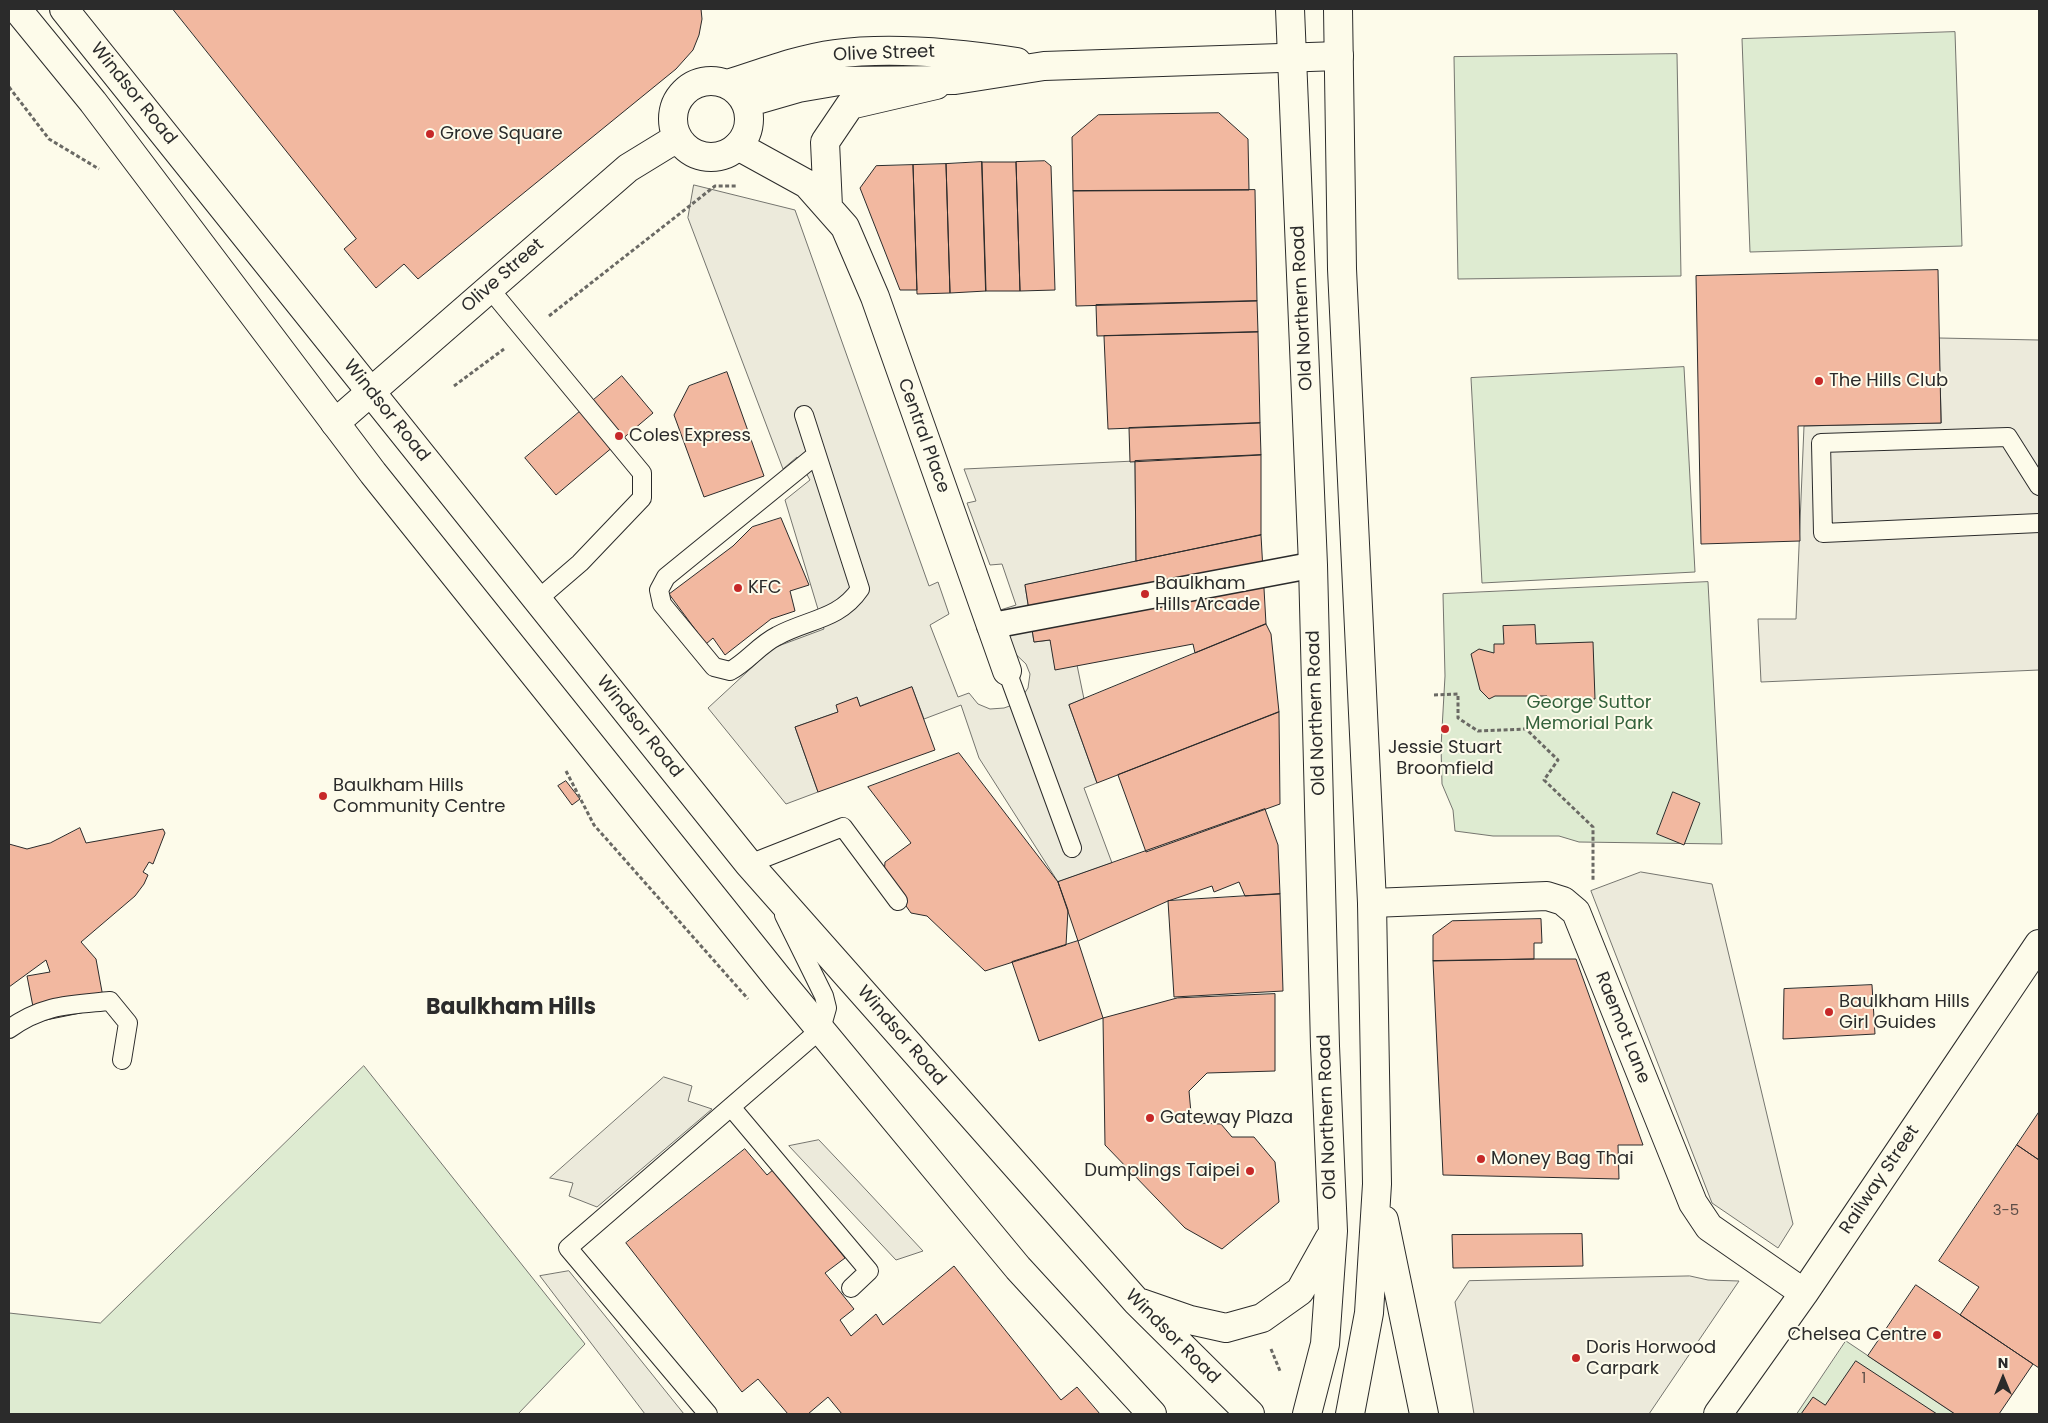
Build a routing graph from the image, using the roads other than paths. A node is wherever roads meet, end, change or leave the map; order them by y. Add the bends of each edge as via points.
1 (17, 9) edge
2 (64, 9) edge
3 (1290, 9) edge
4 (1338, 9) edge
5 (1292, 56) junction
6 (1339, 56) junction
7 (1044, 66) junction
8 (955, 80) junction
9 (737, 94) junction
10 (677, 138) junction
11 (738, 146) junction
12 (828, 207) junction
13 (489, 288) junction
14 (370, 392) junction
15 (804, 415) dead end
16 (335, 423) junction
17 (816, 455) junction
18 (2039, 486) edge
19 (2039, 524) edge
20 (1313, 565) junction
21 (537, 600) junction
22 (990, 626) junction
23 (1006, 671) joint
24 (1072, 848) dead end
25 (749, 864) junction
26 (898, 901) dead end
27 (1372, 903) junction
28 (2039, 944) edge
29 (9, 1029) edge
30 (821, 1029) junction
31 (122, 1060) dead end
32 (731, 1107) junction
33 (1377, 1184) junction
34 (1333, 1231) junction
35 (851, 1288) dead end
36 (1804, 1293) junction
37 (1136, 1302) junction
38 (708, 1414) edge
39 (1152, 1414) edge
40 (1250, 1414) edge
41 (1308, 1414) edge
42 (1350, 1414) edge
43 (1424, 1414) edge
44 (1718, 1414) edge

1 - 16 main road, Windsor Road via 93,102
2 - 14 main road, Windsor Road
3 - 5 main road, Old Northern Road
4 - 6 main road
5 - 6 main road, Olive Street
5 - 7 main road, Olive Street
5 - 20 main road, Old Northern Road
6 - 27 main road via 1342,279
7 - 8 main road, Olive Street
7 - 9 main road, Olive Street via 953,52 858,52 812,58
8 - 9 main road, Olive Street via 839,81
8 - 12 main road via 850,105 825,142
9 - 10 main road via 709,81 690,86 674,106 672,119
9 - 11 main road via 750,116 748,129
10 - 11 main road via 688,151 700,157 724,156
10 - 13 main road, Olive Street via 628,168
11 - 12 main road, Central Place via 807,184
12 - 22 main road, Central Place via 845,227 875,297
13 - 14 main road, Olive Street
13 - 21 lane via 642,473 642,498 580,563
14 - 16 main road, Olive Street
14 - 21 main road, Windsor Road
15 - 17 lane
16 - 30 main road, Windsor Road
17 - 17 lane via 666,577 659,590 662,604 714,667 730,671 740,666 776,636 839,611 852,601 860,588
18 - 19 lane via 2008,437 1821,443 1823,532
20 - 22 street
20 - 34 main road, Old Northern Road
21 - 25 main road, Windsor Road
22 - 23 main road, Central Place
23 - 24 lane
25 - 26 lane via 843,827
25 - 30 lane via 782,911 824,996 827,1008
25 - 37 main road, Windsor Road
27 - 33 main road
27 - 36 main road, Raemot Lane via 1547,896 1563,901 1576,912 1693,1203 1709,1227
28 - 36 main road, Railway Street
29 - 31 lane via 55,1006 110,1001 128,1023
30 - 32 lane
30 - 39 main road, Windsor Road via 1018,1268
32 - 35 lane via 869,1271
32 - 38 lane via 568,1248
33 - 42 main road via 1369,1314
33 - 43 main road
34 - 37 main road via 1300,1291 1262,1318 1226,1328
34 - 41 main road, Old Northern Road via 1324,1344
36 - 44 main road, Railway Street
37 - 40 main road, Windsor Road

